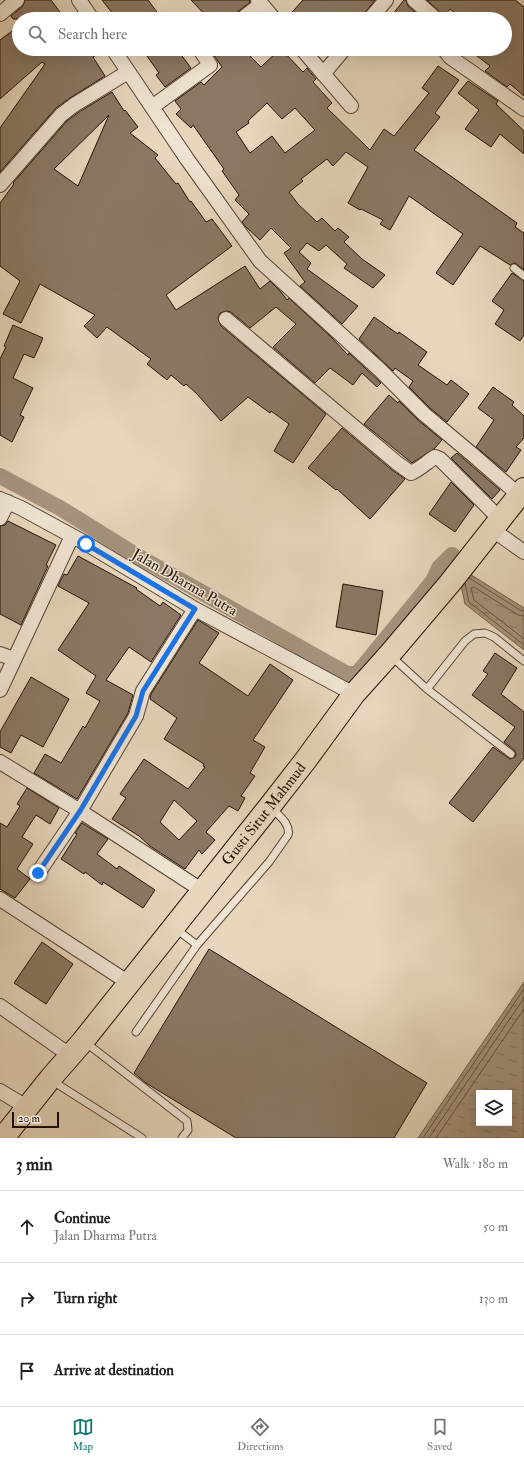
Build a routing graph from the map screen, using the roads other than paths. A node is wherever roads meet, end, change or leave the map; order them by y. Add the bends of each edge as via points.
1 (17, 0) edge
2 (79, 0) edge
3 (386, 0) edge
4 (414, 0) edge
5 (260, 2) edge
6 (87, 12) edge
7 (249, 12) edge
8 (268, 12) edge
9 (376, 12) edge
10 (428, 12) edge
11 (0, 14) edge
12 (118, 56) edge
13 (204, 56) edge
14 (308, 56) edge
15 (338, 56) edge
16 (449, 56) edge
17 (128, 72) junction
18 (323, 74) junction
19 (351, 106) dead end
20 (152, 107) junction
21 (524, 109) edge
22 (0, 185) edge
23 (514, 268) dead end
24 (524, 276) edge
25 (226, 319) dead end
26 (522, 492) edge
27 (4, 501) edge
28 (0, 518) edge
29 (492, 532) junction
30 (72, 536) junction
31 (524, 552) edge
32 (195, 609) junction
33 (0, 654) edge
34 (389, 655) junction
35 (14, 659) junction
36 (524, 661) edge
37 (427, 689) junction
38 (0, 690) edge
39 (354, 694) junction
40 (512, 754) dead end
41 (0, 762) edge
42 (270, 806) junction
43 (80, 811) junction
44 (38, 873) dead end
45 (203, 891) junction
46 (0, 899) edge
47 (174, 928) junction
48 (197, 945) junction
49 (129, 983) junction
50 (0, 1006) edge
51 (136, 1032) dead end
52 (77, 1048) junction
53 (50, 1079) junction
54 (0, 1091) edge
55 (28, 1108) junction
56 (6, 1137) edge
57 (142, 1138) edge
58 (182, 1138) edge

1 - 11 street
2 - 6 street
3 - 9 street
4 - 10 street
5 - 7 street
5 - 8 street
12 - 17 street
13 - 20 street via 210,65
14 - 18 street
15 - 18 street
16 - 21 street
17 - 20 street
17 - 22 street via 61,115
18 - 19 street
20 - 26 street via 260,262 380,370 424,414
23 - 24 lane
25 - 29 street via 411,473 435,457 440,459
26 - 29 highway, Gusti Situt Mahmud
27 - 28 street
27 - 30 street, Jalan Dharma Putra
29 - 31 street
29 - 34 highway, Gusti Situt Mahmud
30 - 32 street, Jalan Dharma Putra
30 - 35 street
32 - 39 street, Jalan Dharma Putra
32 - 43 street via 143,691 136,716
33 - 35 street
34 - 37 lane
34 - 39 highway, Gusti Situt Mahmud
35 - 38 street
36 - 37 lane via 485,633 474,634
37 - 40 lane
39 - 42 highway, Gusti Situt Mahmud
41 - 43 street
42 - 45 highway, Gusti Situt Mahmud
42 - 48 lane via 288,826 288,835 269,862
43 - 44 street
43 - 45 street
45 - 47 highway, Gusti Situt Mahmud
46 - 49 street
47 - 48 lane
47 - 49 highway, Gusti Situt Mahmud
48 - 51 lane
49 - 52 highway, Gusti Situt Mahmud
50 - 52 street
52 - 53 highway, Gusti Situt Mahmud
52 - 58 lane via 187,1120 188,1130
53 - 55 highway, Gusti Situt Mahmud
53 - 57 lane
54 - 55 street
55 - 56 highway, Gusti Situt Mahmud

